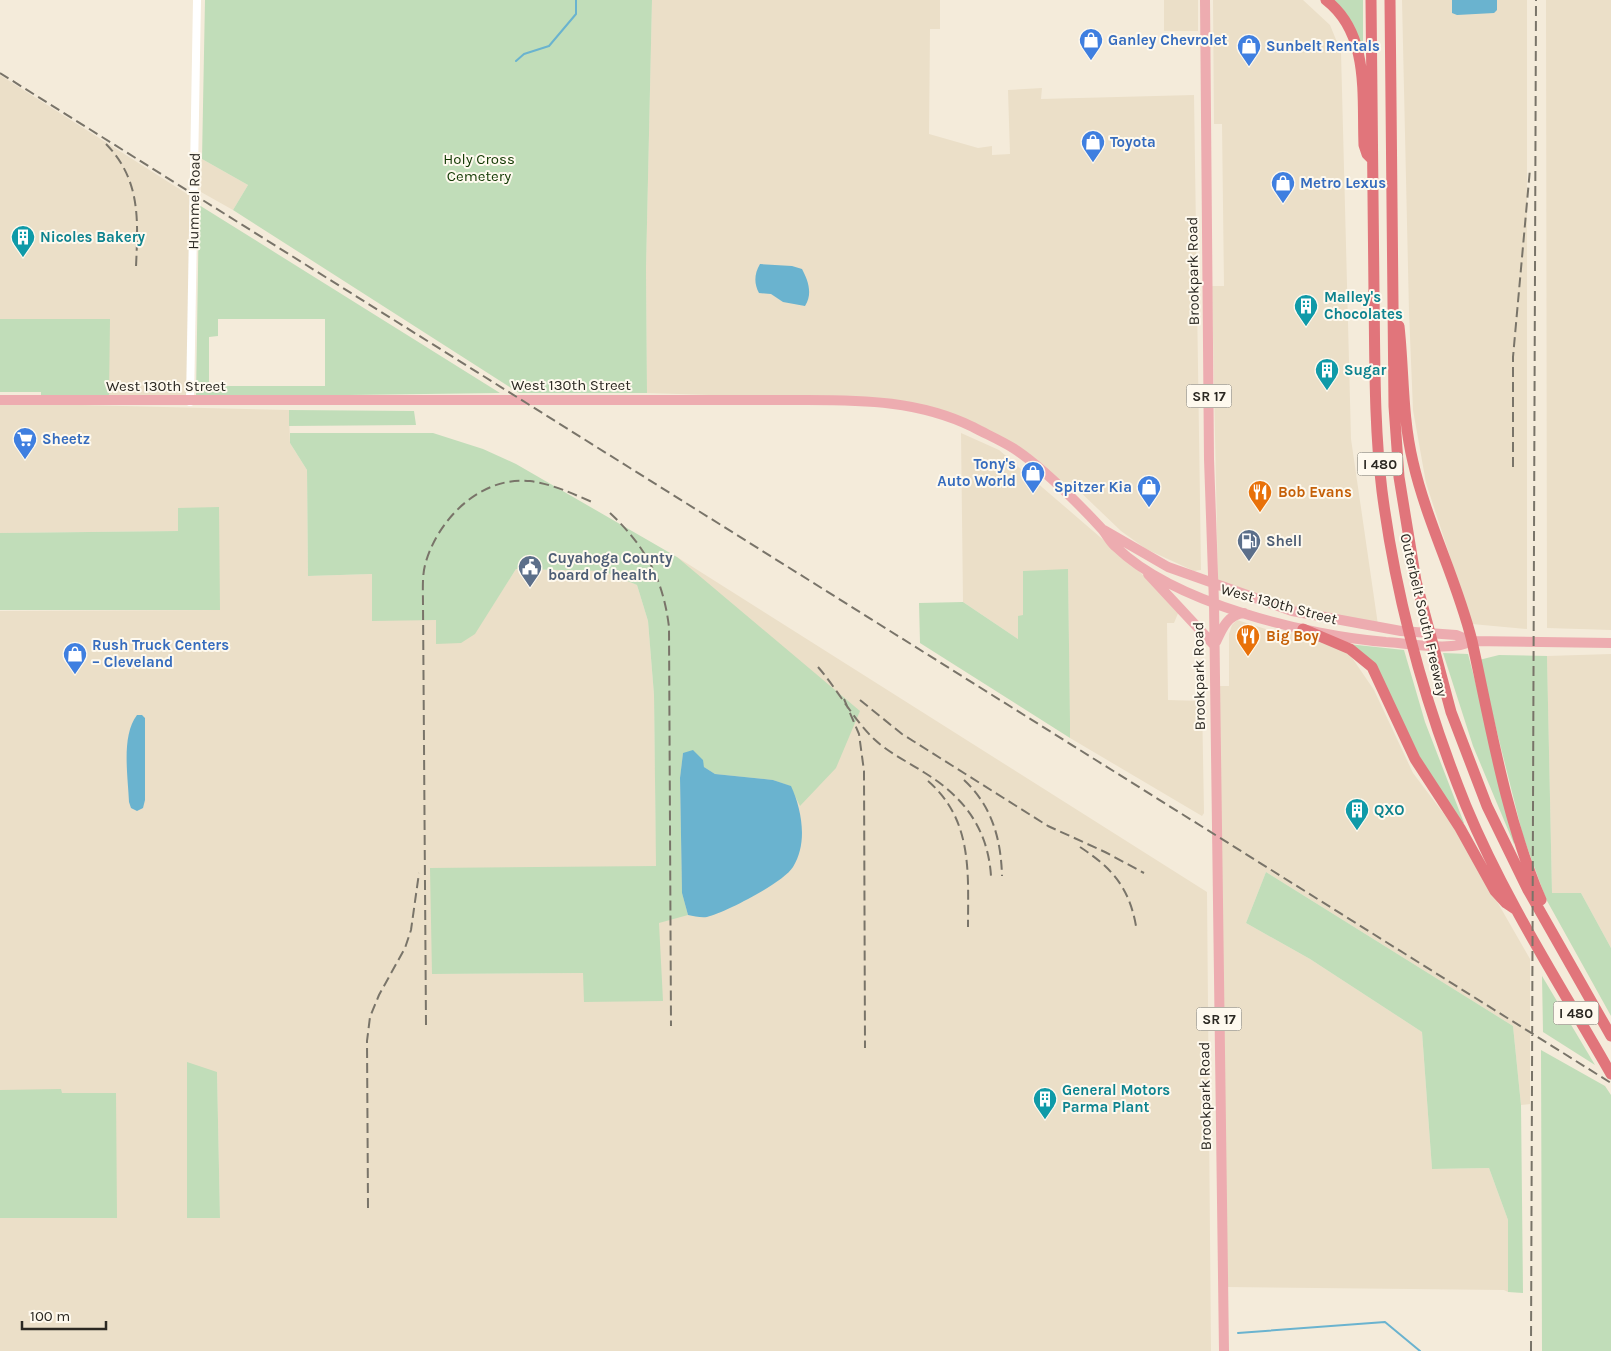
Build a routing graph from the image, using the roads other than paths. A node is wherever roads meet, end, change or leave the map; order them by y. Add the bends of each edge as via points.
1 (197, 0) edge
2 (1205, 0) edge
3 (1326, 0) edge
4 (1371, 0) edge
5 (1390, 0) edge
6 (1372, 159) junction
7 (1392, 250) junction
8 (0, 400) edge
9 (190, 402) junction
10 (1102, 529) junction
11 (1141, 566) junction
12 (1168, 567) junction
13 (1160, 578) junction
14 (1171, 583) junction
15 (1213, 584) junction
16 (1214, 603) junction
17 (1282, 608) junction
18 (1245, 613) junction
19 (1308, 616) junction
20 (1276, 622) junction
21 (1303, 630) junction
22 (1472, 641) junction
23 (1611, 643) edge
24 (1214, 645) junction
25 (1516, 909) junction
26 (1554, 936) junction
27 (1611, 1036) edge
28 (1611, 1074) edge
29 (1224, 1351) edge

1 - 9 street, Hummel Road
2 - 15 main road, Brookpark Road / SR 17
3 - 6 highway via 1342,16 1356,42 1361,67 1364,145
4 - 6 highway, Outerbelt South Freeway / I 480
5 - 7 highway, Outerbelt South Freeway / I 480
6 - 25 highway, Outerbelt South Freeway / I 480 via 1377,436 1390,540 1414,652 1445,751 1466,807
7 - 22 highway via 1409,444 1418,482
7 - 26 highway, Outerbelt South Freeway / I 480 via 1393,389 1398,458 1411,557 1433,653 1467,758 1516,868
8 - 9 main road, West 130th Street
9 - 10 main road, West 130th Street via 321,399 891,403 925,410 970,426 1014,448 1069,495
10 - 11 main road, West 130th Street via 1115,546
10 - 12 main road, West 130th Street
11 - 13 main road, West 130th Street
11 - 24 main road
12 - 13 main road
12 - 15 main road, West 130th Street
13 - 14 main road, West 130th Street
14 - 15 main road via 1196,587
14 - 16 main road, West 130th Street
15 - 16 main road, Brookpark Road / SR 17
15 - 17 main road, West 130th Street
16 - 18 main road, West 130th Street
16 - 24 main road, Brookpark Road / SR 17
17 - 19 main road, West 130th Street
17 - 20 main road
18 - 20 main road, West 130th Street
18 - 24 main road via 1231,617
19 - 21 main road
19 - 22 main road, West 130th Street via 1401,631 1456,635
20 - 21 main road, West 130th Street
21 - 22 main road, West 130th Street via 1434,645 1461,646
21 - 25 highway via 1350,649 1372,667 1415,759 1460,828 1495,891
22 - 23 main road, West 130th Street
22 - 26 highway via 1478,678 1519,838
24 - 29 main road, Brookpark Road / SR 17
25 - 28 highway, Outerbelt South Freeway / I 480
26 - 27 highway, Outerbelt South Freeway / I 480

